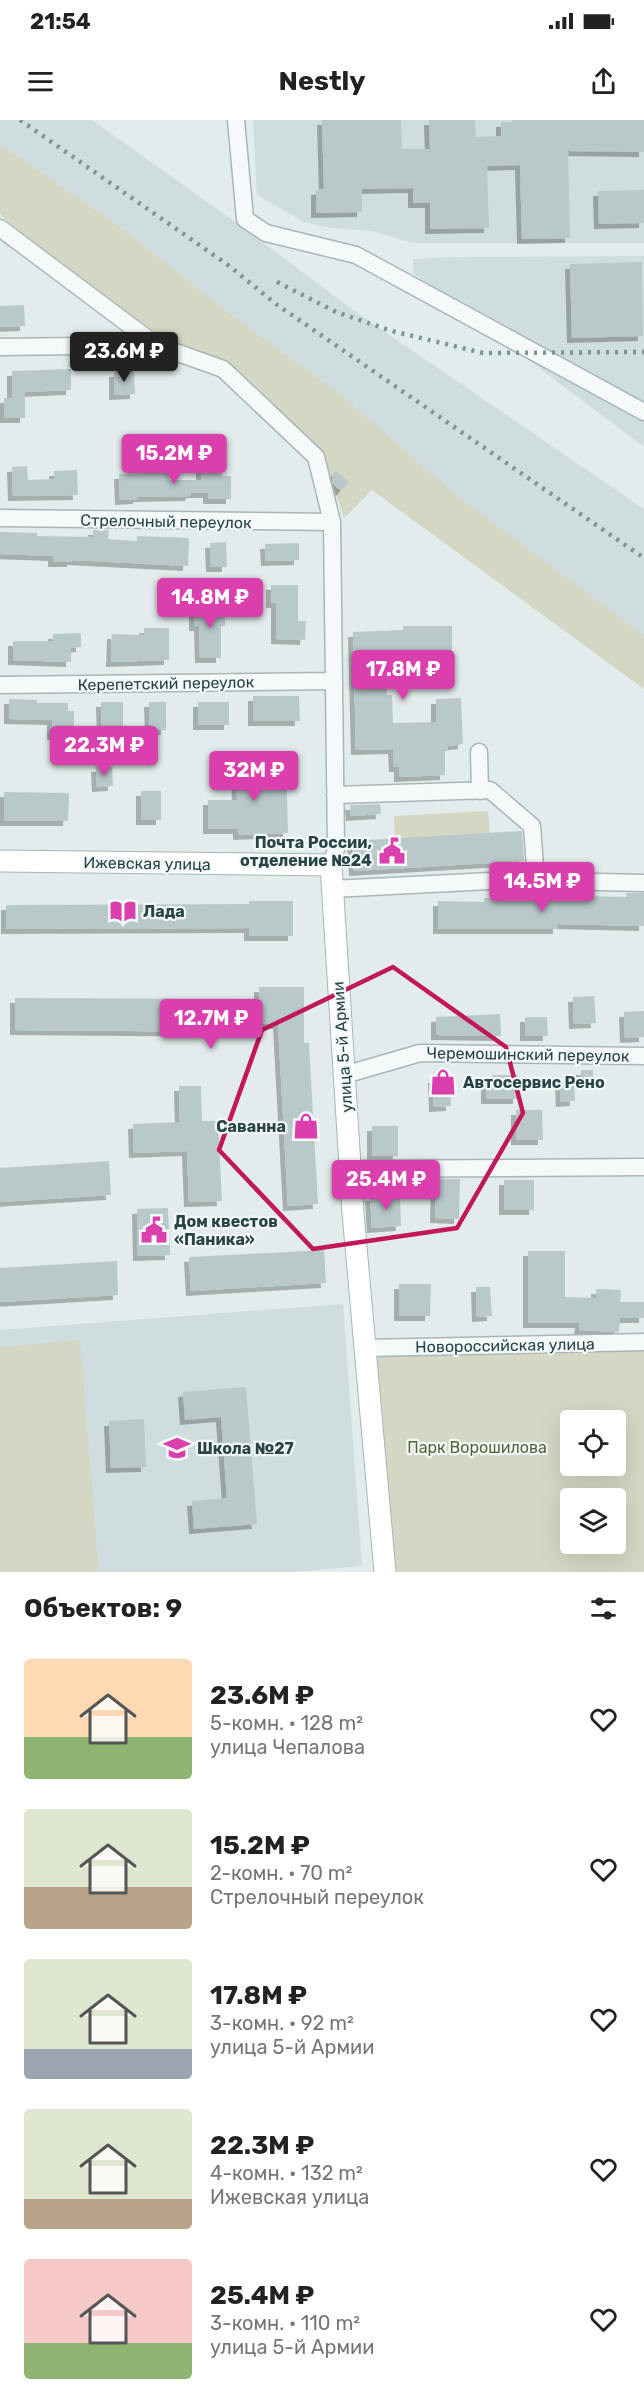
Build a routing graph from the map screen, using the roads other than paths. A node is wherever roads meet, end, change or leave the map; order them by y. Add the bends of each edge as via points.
1 (236, 120) edge
2 (0, 228) edge
3 (156, 345) junction
4 (0, 347) edge
5 (644, 412) edge
6 (0, 518) edge
7 (332, 522) junction
8 (333, 681) junction
9 (0, 685) edge
10 (479, 752) dead end
11 (480, 790) junction
12 (335, 795) junction
13 (0, 861) edge
14 (331, 865) junction
15 (536, 881) junction
16 (644, 883) edge
17 (332, 889) junction
18 (644, 1056) edge
19 (344, 1075) junction
20 (644, 1167) edge
21 (350, 1169) junction
22 (644, 1342) edge
23 (366, 1348) junction
24 (385, 1572) edge

1 - 5 street via 245,219 266,233 356,255
2 - 3 street
3 - 4 street
3 - 7 street, улица 5-й Армии via 223,369 316,457
6 - 7 street, Стрелочный переулок
7 - 8 street, улица 5-й Армии
8 - 9 street, Керепетский переулок
8 - 12 street, улица 5-й Армии
10 - 11 street
11 - 12 street
11 - 15 street via 490,790 532,826
12 - 14 street, улица 5-й Армии via 336,849
13 - 14 main road, Ижевская улица
14 - 17 main road, улица 5-й Армии
15 - 16 street
15 - 17 street
17 - 19 main road, улица 5-й Армии
18 - 19 street, Черемошинский переулок via 420,1053
19 - 21 main road, улица 5-й Армии
20 - 21 street
21 - 23 main road, улица 5-й Армии
22 - 23 street, Новороссийская улица
23 - 24 main road, улица 5-й Армии

